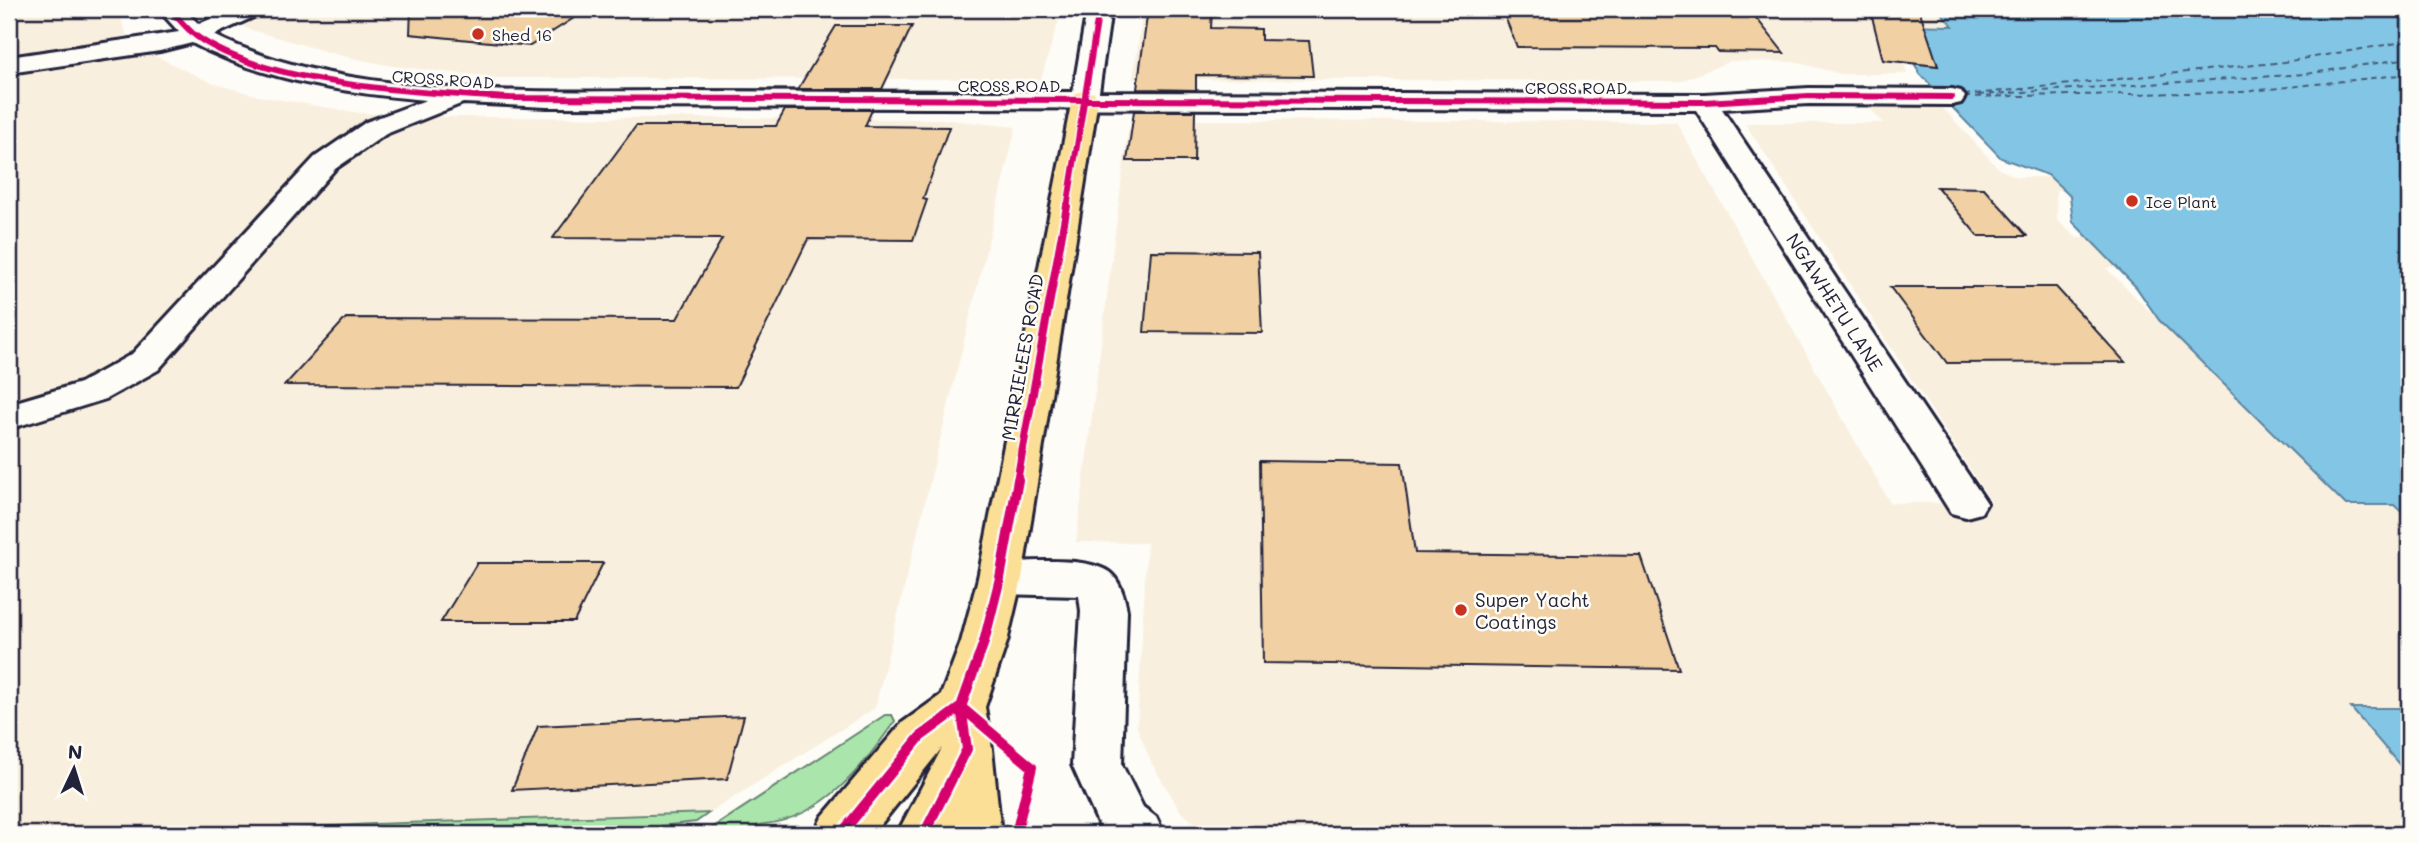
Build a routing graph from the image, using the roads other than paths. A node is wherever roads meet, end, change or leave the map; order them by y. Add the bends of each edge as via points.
1 (170, 9) edge
2 (252, 9) edge
3 (1099, 9) edge
4 (195, 35) junction
5 (9, 65) edge
6 (1946, 92) dead end
7 (464, 96) junction
8 (1085, 99) junction
9 (1704, 102) junction
10 (9, 417) edge
11 (1966, 503) dead end
12 (1000, 578) junction
13 (964, 728) junction
14 (841, 834) edge
15 (924, 834) edge
16 (974, 834) edge
17 (1138, 834) edge

1 - 4 street, CROSS ROAD
2 - 4 street
3 - 8 street, MIRRIELEES ROAD
4 - 5 street
4 - 7 street, CROSS ROAD via 266,66 317,78
6 - 9 street, CROSS ROAD
7 - 8 street, CROSS ROAD
7 - 10 street via 376,128 325,163 145,362 93,391
8 - 9 street, CROSS ROAD
8 - 12 main road, MIRRIELEES ROAD
9 - 11 street, NGAWHETU LANE
12 - 13 main road, MIRRIELEES ROAD
12 - 17 street via 1076,578 1093,582 1101,592 1097,765 1124,823
13 - 14 main road via 920,737
13 - 15 main road, MIRRIELEES ROAD
13 - 16 main road

